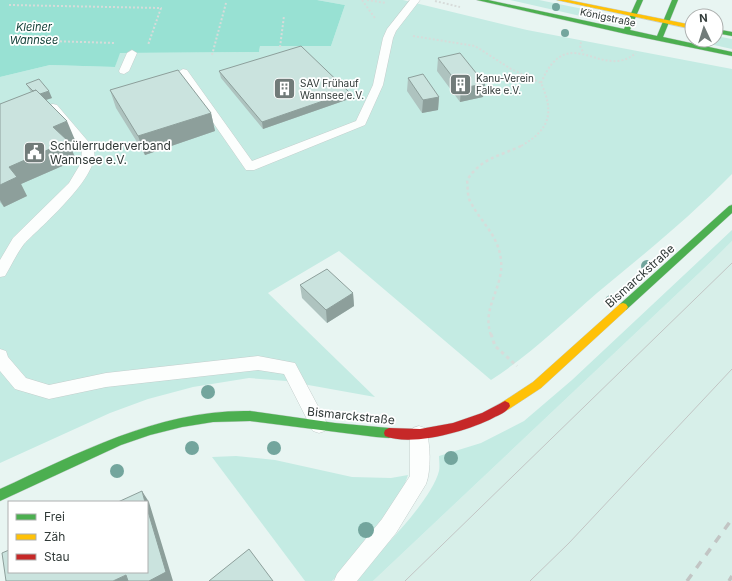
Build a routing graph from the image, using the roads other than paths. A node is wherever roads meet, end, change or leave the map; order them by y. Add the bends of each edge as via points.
1 (415, 0) edge
2 (480, 0) edge
3 (560, 0) edge
4 (640, 0) edge
5 (675, 0) edge
6 (633, 15) junction
7 (666, 21) junction
8 (684, 25) edge
9 (626, 32) junction
10 (659, 39) junction
11 (132, 53) dead end
12 (732, 54) edge
13 (124, 71) dead end
14 (183, 72) dead end
15 (53, 107) edge
16 (732, 208) edge
17 (0, 272) edge
18 (0, 356) edge
19 (319, 425) junction
20 (419, 434) junction
21 (0, 495) edge
22 (344, 581) edge

1 - 14 lane via 388,38 378,85 361,123 250,167
2 - 9 main road, Königstraße
3 - 6 main road, Königstraße
4 - 6 main road
5 - 7 main road
6 - 7 main road, Königstraße
6 - 9 main road
7 - 8 main road, Königstraße
7 - 10 main road
9 - 10 main road, Königstraße
10 - 12 main road, Königstraße
11 - 13 lane
15 - 17 lane via 88,149 87,163 74,186 18,242
16 - 20 main road, Bismarckstraße via 537,385 492,415 453,428
18 - 19 lane via 21,384 50,392 106,380 258,363 289,368
19 - 20 main road, Bismarckstraße via 368,432
19 - 21 main road, Bismarckstraße via 245,416 200,418 156,428
20 - 22 lane via 418,478 389,526

